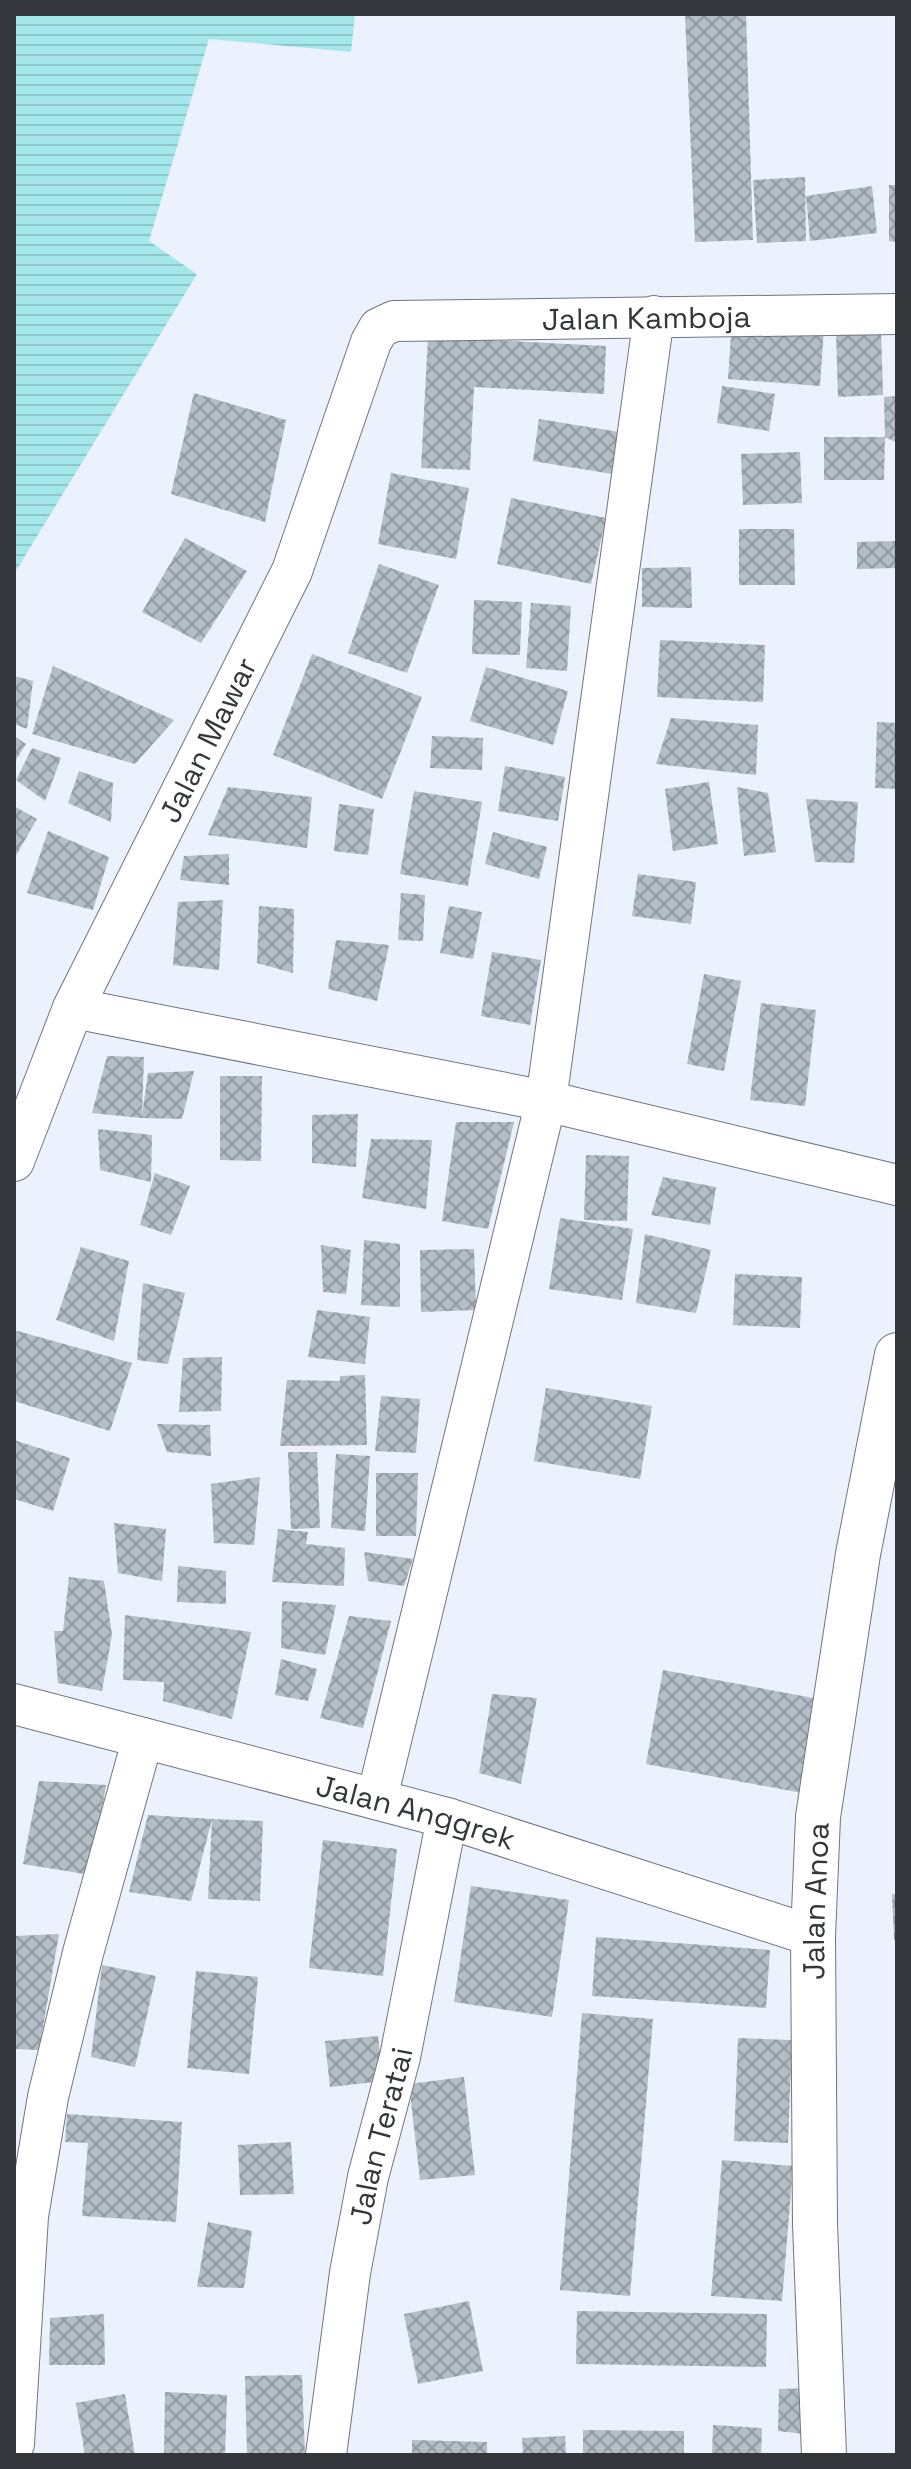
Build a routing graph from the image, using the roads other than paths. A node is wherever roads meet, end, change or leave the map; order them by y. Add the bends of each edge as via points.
1 (897, 314) edge
2 (654, 316) junction
3 (394, 321) joint
4 (73, 1008) junction
5 (546, 1101) junction
6 (14, 1161) edge
7 (897, 1185) edge
8 (897, 1355) edge
9 (14, 1704) edge
10 (143, 1738) junction
11 (377, 1798) junction
12 (447, 1818) junction
13 (813, 1936) junction
14 (14, 2444) edge
15 (326, 2455) edge
16 (824, 2455) edge

1 - 2 street, Jalan Kamboja
2 - 3 street, Jalan Kamboja
2 - 5 street
3 - 4 street, Jalan Mawar via 379,328 371,342 292,571
4 - 5 street
4 - 6 street, Jalan Mawar
5 - 7 street
5 - 11 street
8 - 13 highway, Jalan Anoa via 858,1554 818,1817
9 - 10 street, Jalan Anggrek
10 - 11 street, Jalan Anggrek
10 - 14 street via 48,2097 28,2216
11 - 12 street, Jalan Anggrek
12 - 13 street, Jalan Anggrek
12 - 15 street, Jalan Teratai via 400,2057 368,2177
13 - 16 highway, Jalan Anoa via 815,2224

